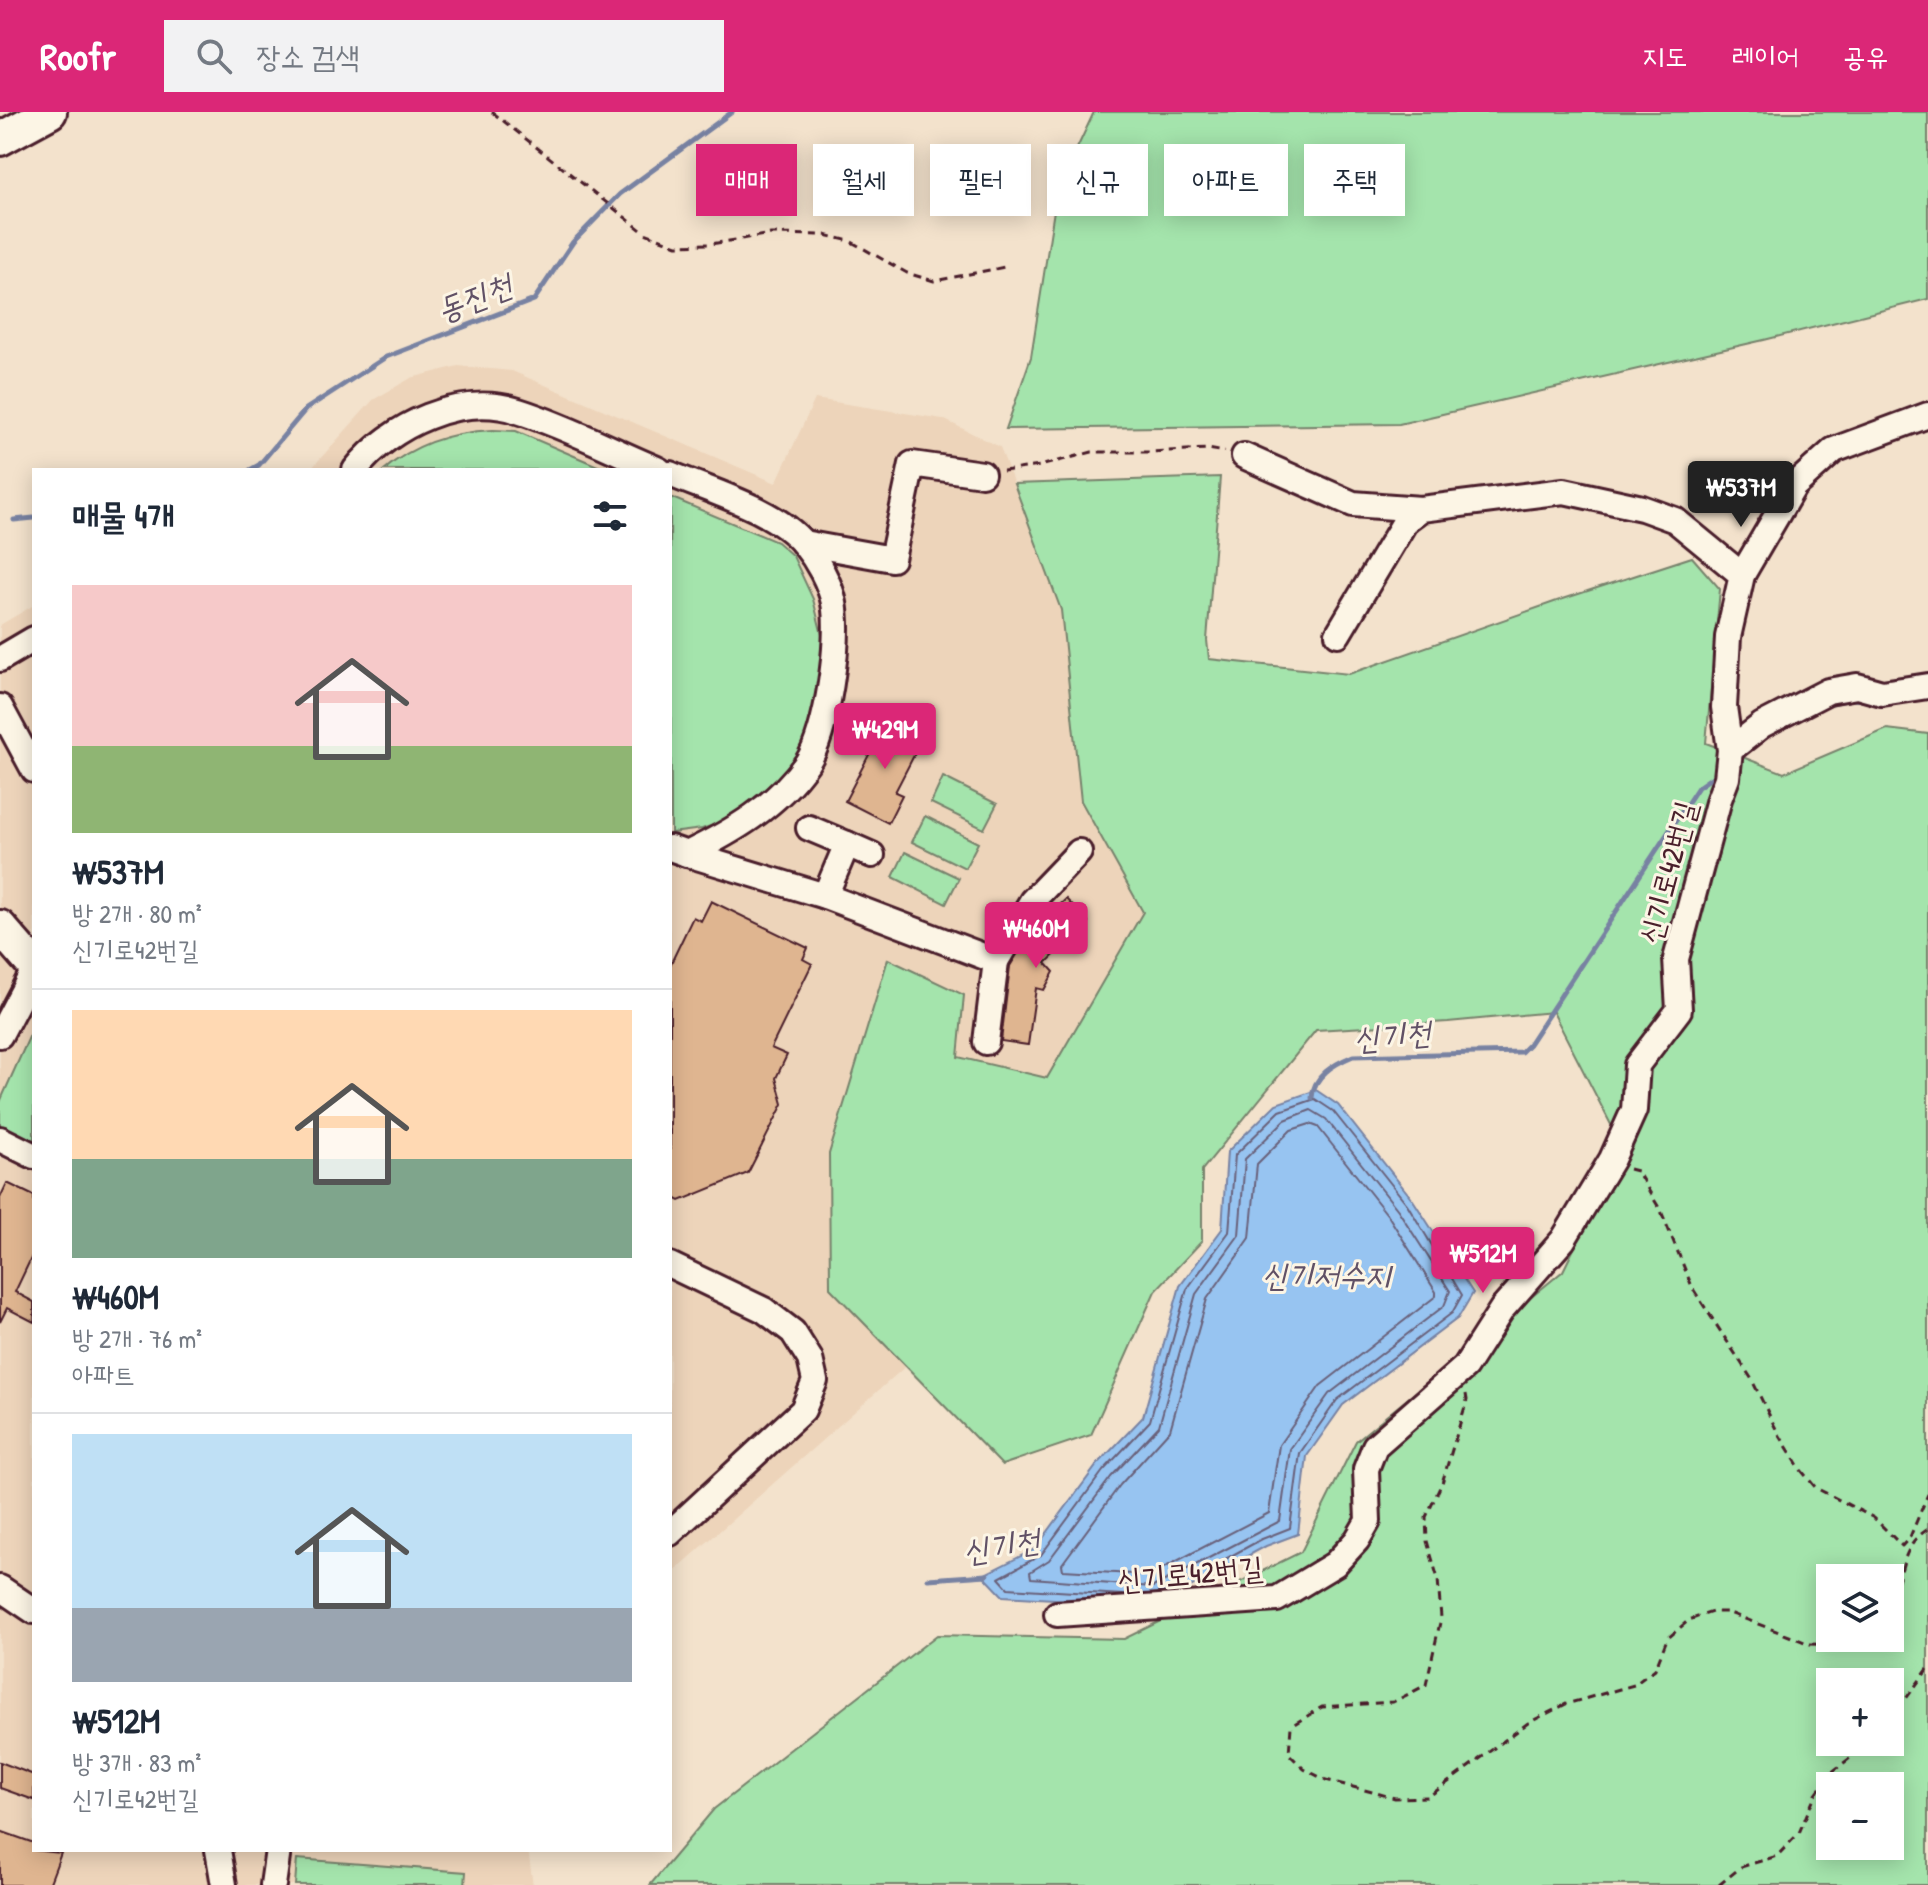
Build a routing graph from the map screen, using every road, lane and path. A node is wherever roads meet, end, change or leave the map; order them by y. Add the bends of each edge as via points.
1 (50, 112) edge
2 (492, 112) edge
3 (0, 139) edge
4 (1005, 267) dead end
5 (1928, 415) edge
6 (1244, 456) joint
7 (357, 468) edge
8 (654, 468) edge
9 (982, 474) joint
10 (672, 475) edge
11 (1421, 509) junction
12 (803, 543) junction
13 (1742, 575) junction
14 (1338, 634) dead end
15 (32, 640) edge
16 (0, 659) edge
17 (1928, 686) edge
18 (0, 707) edge
19 (1730, 750) junction
20 (32, 766) edge
21 (809, 828) dead end
22 (847, 844) junction
23 (678, 851) edge
24 (1079, 852) dead end
25 (872, 855) dead end
26 (825, 896) junction
27 (0, 927) edge
28 (996, 961) junction
29 (32, 966) edge
30 (32, 972) edge
31 (0, 1035) edge
32 (986, 1042) dead end
33 (0, 1139) edge
34 (32, 1155) edge
35 (1612, 1159) junction
36 (672, 1266) edge
37 (1461, 1371) junction
38 (1928, 1494) edge
39 (1928, 1529) edge
40 (672, 1531) edge
41 (1902, 1564) edge
42 (0, 1588) edge
43 (32, 1610) edge
44 (1057, 1614) dead end
45 (1816, 1644) edge
46 (1928, 1669) edge
47 (1904, 1701) edge
48 (1853, 1756) edge
49 (218, 1852) edge
50 (278, 1852) edge
51 (224, 1885) edge
52 (273, 1885) edge
53 (1719, 1885) edge

1 - 3 main road
2 - 4 path via 645,233 677,245 771,234 825,235 850,241 907,273 934,281
5 - 13 street, 신기로42번길 via 1834,450 1794,486
6 - 9 path via 1208,449 1092,452
6 - 11 street via 1353,504
7 - 8 street via 388,437 427,417 484,406 516,410
9 - 12 street via 912,464 892,559
10 - 12 street via 778,520
11 - 13 street via 1564,491 1675,520
11 - 14 street via 1406,520
12 - 23 street via 823,573 834,603 836,631 833,675 808,761 778,796 732,832
13 - 19 street, 신기로42번길 via 1728,637 1724,707
15 - 16 street
17 - 19 street via 1882,693 1857,686 1828,691 1762,725
18 - 20 street
19 - 35 street, 신기로42번길 via 1727,778 1676,959 1679,1010 1637,1065 1634,1110
21 - 22 street
22 - 25 street
22 - 26 street
23 - 26 street
24 - 28 street via 1032,901
26 - 28 street
27 - 29 main road
28 - 32 street
30 - 31 street
33 - 34 street
35 - 37 street, 신기로42번길 via 1563,1240 1502,1309
35 - 38 path via 1613,1168 1637,1171 1661,1211 1693,1289 1751,1378 1785,1446 1816,1488 1874,1518 1902,1546
36 - 40 street via 764,1310 793,1332 810,1359 815,1381 803,1410
37 - 44 street, 신기로42번길 via 1375,1446 1366,1469 1368,1521 1357,1540 1335,1564 1277,1599
37 - 45 path via 1467,1400 1426,1517 1441,1618 1426,1685 1393,1702 1322,1707 1291,1726 1289,1754 1304,1769 1395,1798 1428,1797 1528,1723 1566,1704 1634,1685 1655,1669 1667,1639 1689,1620 1727,1612
39 - 41 path
42 - 43 street
46 - 47 path
48 - 53 path via 1832,1772 1815,1795 1799,1833 1777,1856 1741,1867
49 - 51 street
50 - 52 street

